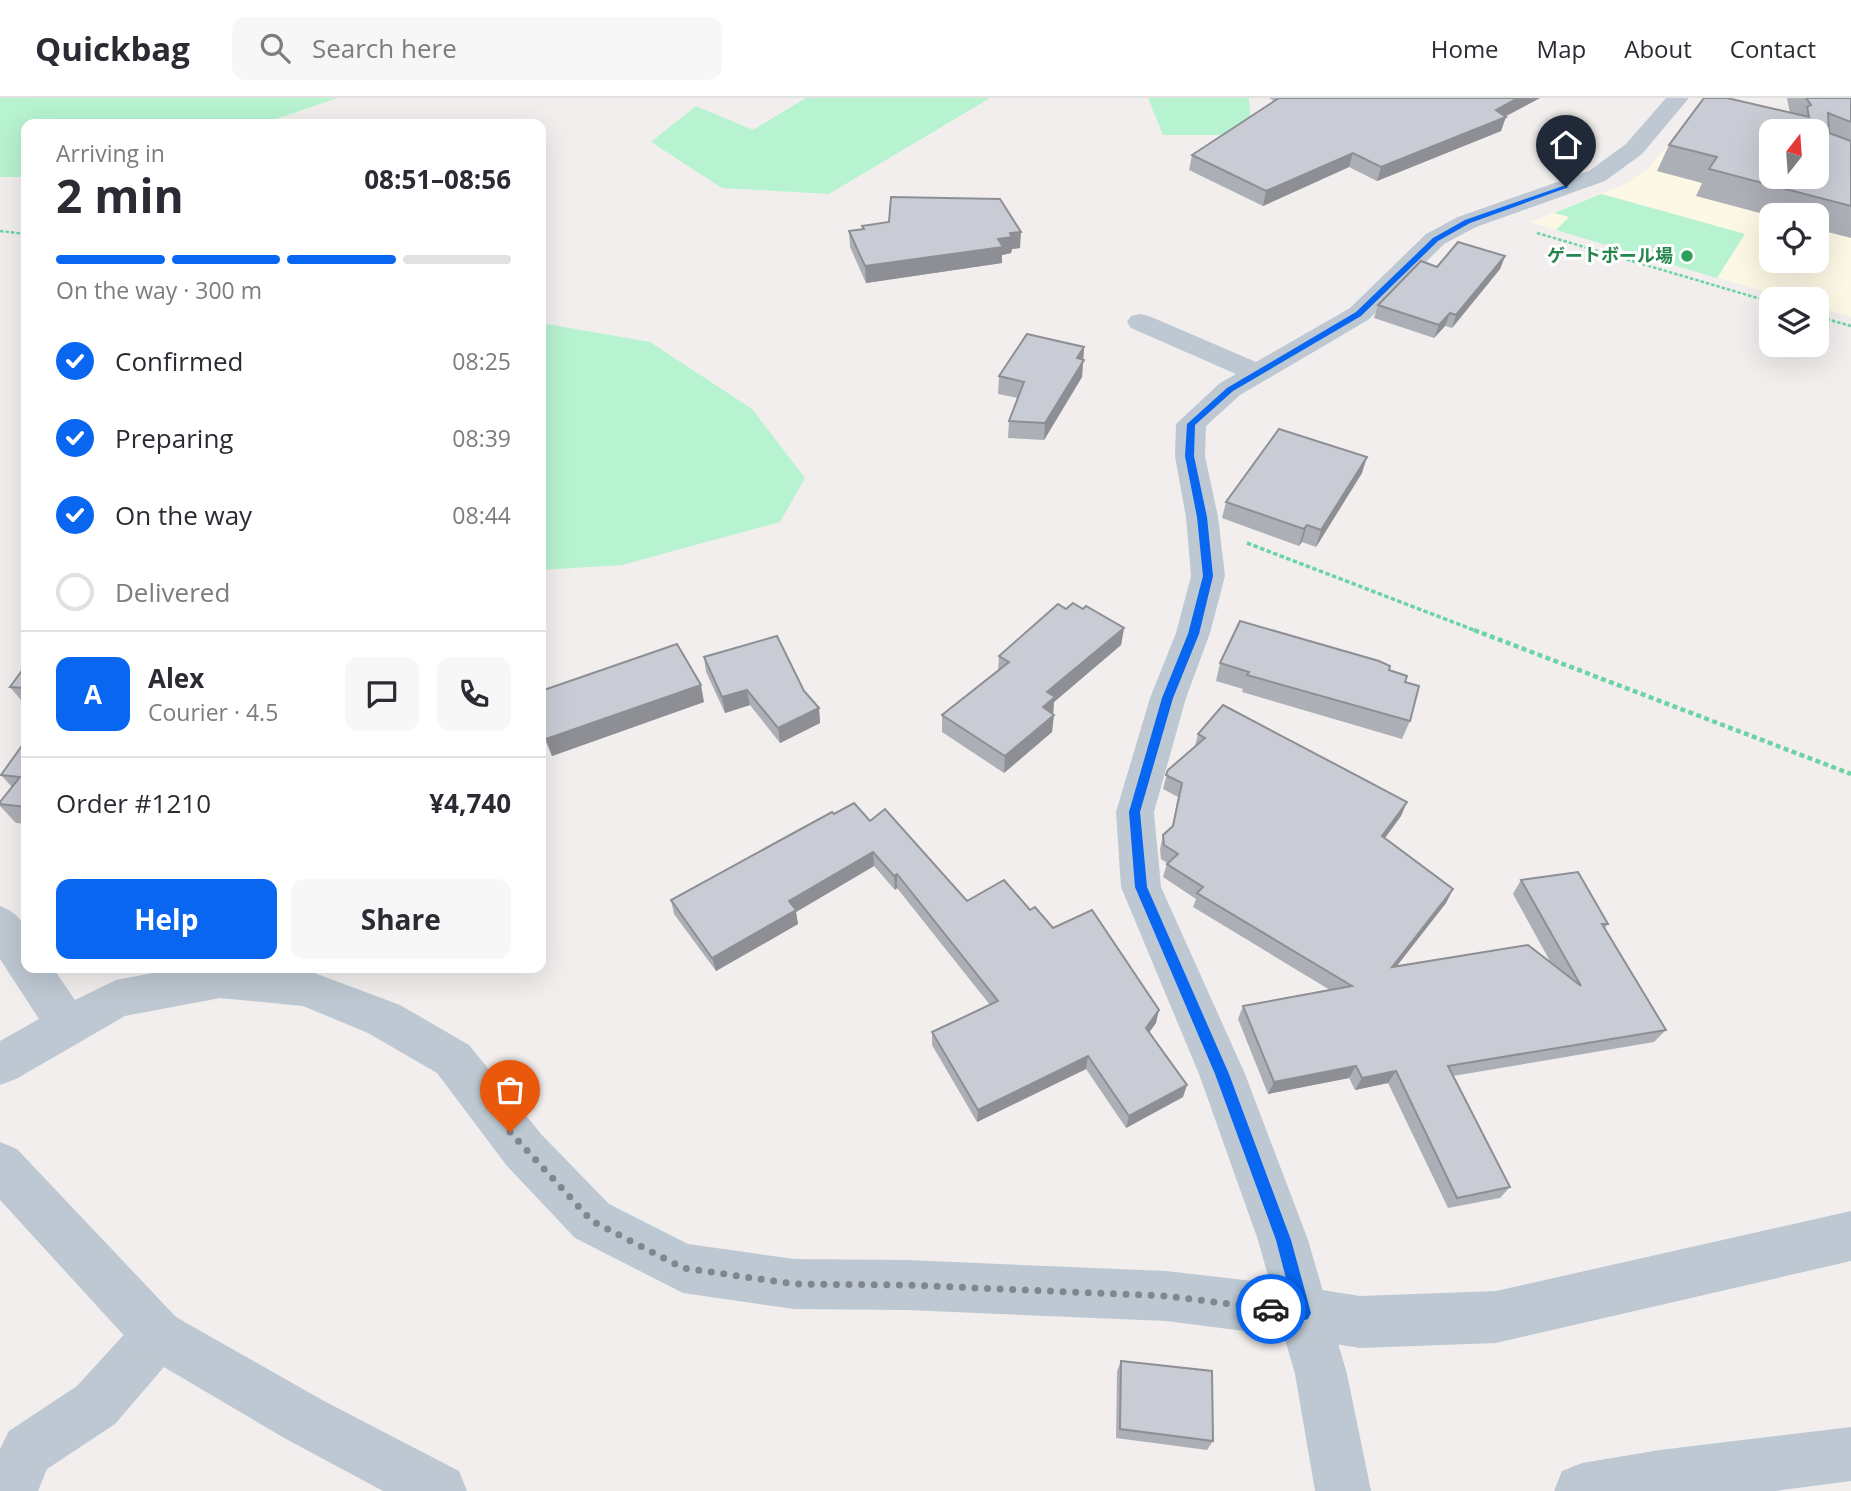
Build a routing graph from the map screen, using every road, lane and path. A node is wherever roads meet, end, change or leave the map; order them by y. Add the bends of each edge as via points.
1 (1678, 98) edge
2 (0, 231) edge
3 (21, 233) edge
4 (1539, 233) dead end
5 (1759, 298) edge
6 (1829, 320) edge
7 (1140, 322) dead end
8 (1851, 326) edge
9 (1258, 374) junction
10 (1243, 541) dead end
11 (1851, 774) edge
12 (0, 924) edge
13 (21, 956) edge
14 (32, 973) edge
15 (68, 1026) junction
16 (0, 1064) edge
17 (0, 1165) edge
18 (1851, 1236) edge
19 (1303, 1313) junction
20 (158, 1335) junction
21 (1851, 1454) edge
22 (12, 1461) edge
23 (439, 1491) edge
24 (1343, 1491) edge
25 (1582, 1491) edge

1 - 9 street via 1634,149 1602,172 1467,222 1435,239 1359,314
2 - 3 path
4 - 5 path
6 - 8 path
7 - 9 street
9 - 19 street via 1230,389 1191,424 1190,456 1208,576 1194,634 1168,698 1135,812 1141,887 1222,1074 1283,1240
10 - 11 path
12 - 13 street
14 - 15 street
15 - 16 street
15 - 19 street via 116,999 220,979 304,987 384,1019 453,1059 524,1150 592,1221 683,1268 794,1284 1166,1296
17 - 20 street
18 - 19 street via 1496,1317 1360,1321
19 - 24 street via 1321,1374
20 - 22 street via 96,1405
20 - 23 street
21 - 25 street

